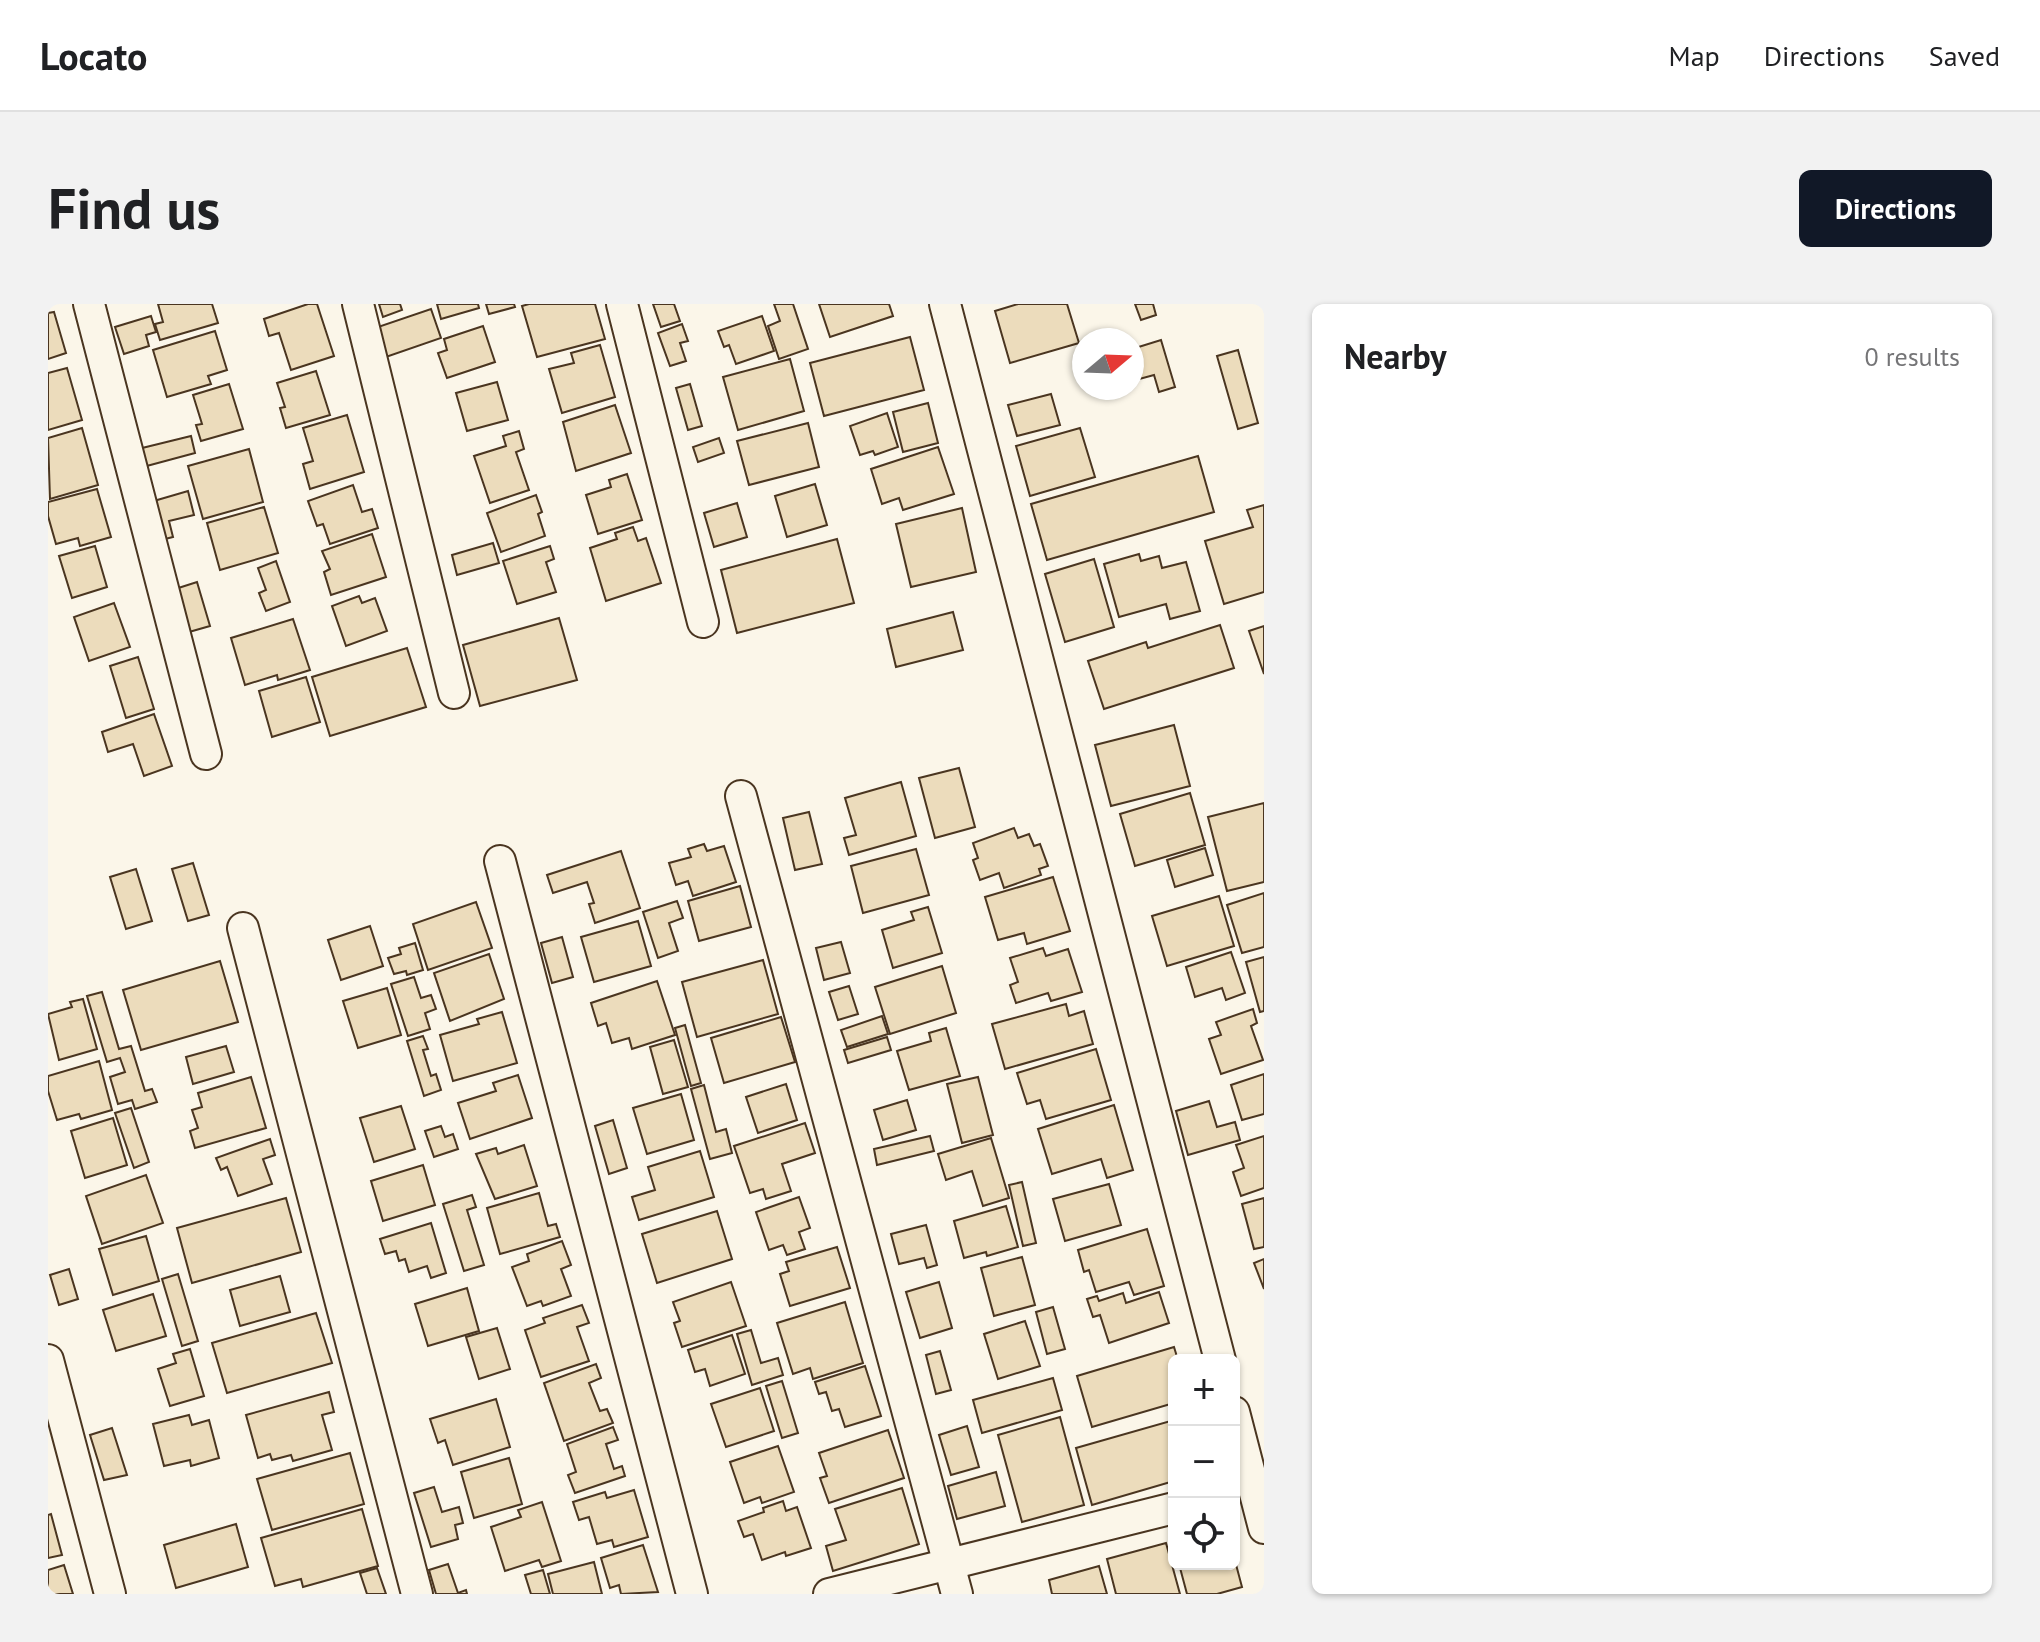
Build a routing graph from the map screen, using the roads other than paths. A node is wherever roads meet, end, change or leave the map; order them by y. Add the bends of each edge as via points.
1 (89, 304) edge
2 (358, 304) edge
3 (622, 304) edge
4 (945, 304) edge
5 (703, 622) dead end
6 (454, 693) dead end
7 (206, 754) dead end
8 (741, 796) dead end
9 (500, 861) dead end
10 (243, 928) dead end
11 (1218, 1354) edge
12 (48, 1360) edge
13 (1237, 1426) edge
14 (1251, 1488) edge
15 (1168, 1509) edge
16 (1264, 1528) edge
17 (949, 1564) junction
18 (110, 1594) edge
19 (417, 1594) edge
20 (692, 1594) edge
21 (829, 1594) edge
22 (957, 1594) edge

1 - 7 street
2 - 6 street
3 - 5 street
4 - 11 street
8 - 17 street
9 - 20 street
10 - 19 street
12 - 18 street
13 - 14 street
14 - 16 street
15 - 17 street
17 - 21 street
17 - 22 street

